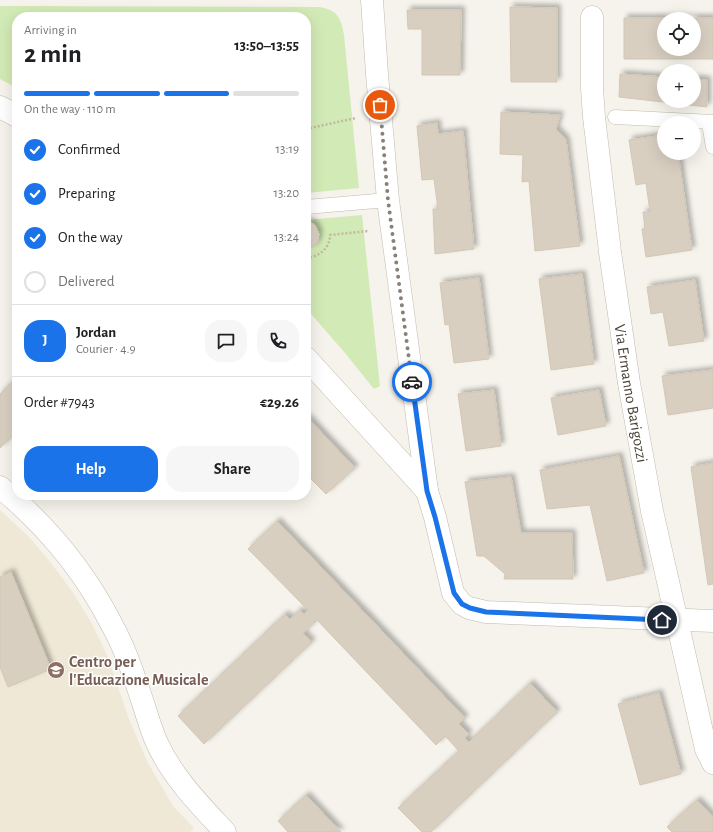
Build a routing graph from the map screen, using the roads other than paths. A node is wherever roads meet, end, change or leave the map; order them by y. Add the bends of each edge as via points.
1 (372, 0) edge
2 (592, 17) dead end
3 (0, 107) edge
4 (12, 113) edge
5 (615, 117) dead end
6 (711, 122) edge
7 (713, 147) edge
8 (388, 200) junction
9 (311, 207) edge
10 (311, 363) edge
11 (0, 487) edge
12 (427, 491) junction
13 (12, 498) edge
14 (14, 500) edge
15 (677, 620) junction
16 (713, 621) edge
17 (713, 763) edge
18 (225, 832) edge

1 - 8 street
2 - 15 street, Via Ermanno Barigozzi via 592,88 610,252 642,460
3 - 4 street
5 - 6 lane
6 - 7 lane
8 - 9 lane
8 - 12 street
10 - 12 street
11 - 13 street
12 - 15 street via 454,593 462,604 486,612
14 - 18 street via 55,541 95,595 124,652 157,744 189,792
15 - 16 street
15 - 17 street, Via Ermanno Barigozzi via 706,748

